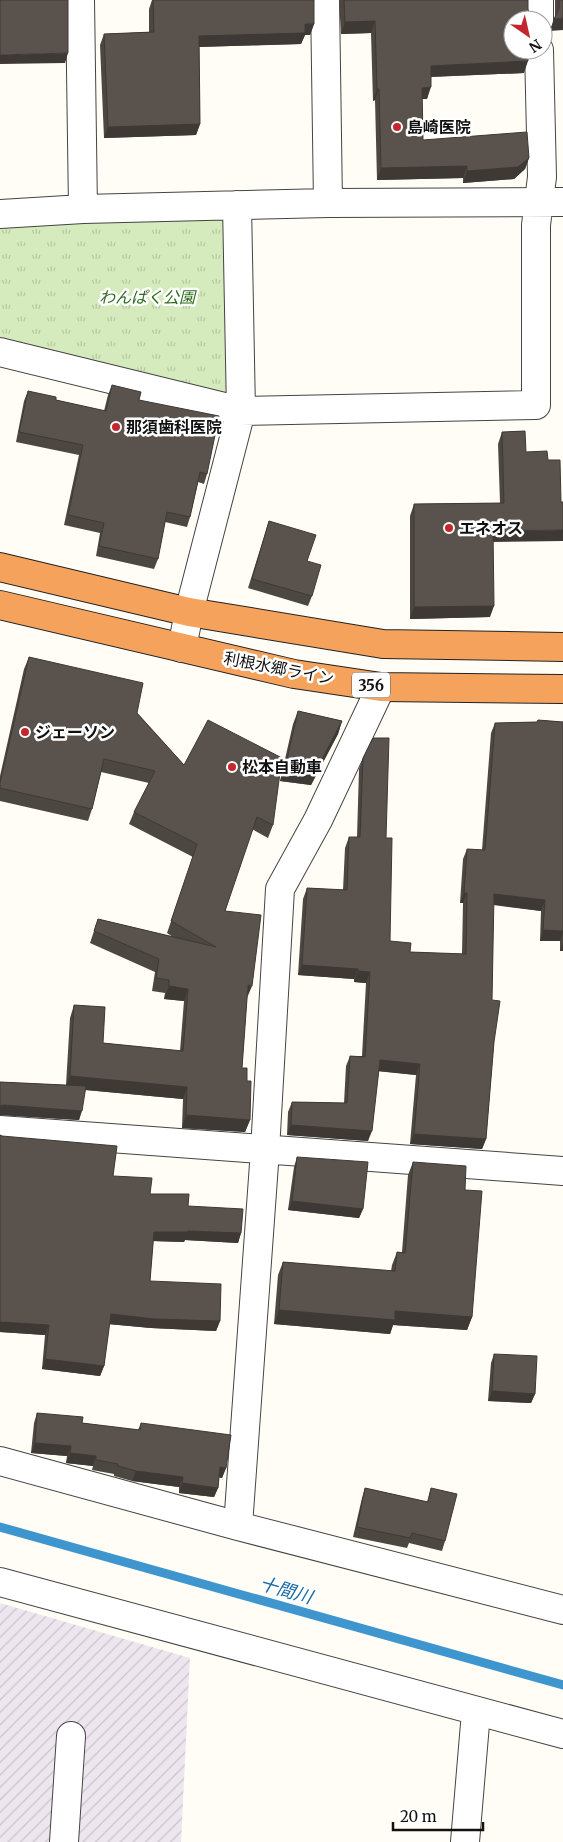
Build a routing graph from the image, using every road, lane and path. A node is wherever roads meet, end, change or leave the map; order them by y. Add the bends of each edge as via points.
1 (80, 0) edge
2 (325, 0) edge
3 (540, 60) edge
4 (551, 202) edge
5 (328, 203) junction
6 (237, 205) junction
7 (83, 209) junction
8 (0, 214) edge
9 (0, 352) edge
10 (241, 412) junction
11 (0, 568) edge
12 (0, 605) edge
13 (189, 612) junction
14 (563, 647) edge
15 (182, 648) junction
16 (381, 687) junction
17 (563, 689) edge
18 (0, 1130) edge
19 (265, 1150) junction
20 (563, 1171) edge
21 (0, 1461) edge
22 (238, 1526) junction
23 (0, 1582) edge
24 (563, 1610) edge
25 (476, 1712) junction
26 (563, 1734) edge
27 (71, 1736) dead end
28 (64, 1842) edge
29 (465, 1842) edge

1 - 7 street
2 - 5 street
3 - 4 street via 542,177
4 - 5 street
4 - 10 street via 536,225 536,405
5 - 6 street
6 - 7 street
6 - 10 street
7 - 8 street
9 - 10 street
10 - 13 street
11 - 13 highway
12 - 15 highway, 利根水郷ライン / 356
13 - 14 highway via 383,644
13 - 15 street
15 - 16 highway, 利根水郷ライン / 356 via 294,674
16 - 17 highway, 利根水郷ライン / 356
16 - 19 street via 318,820 280,889
18 - 19 street
19 - 20 street
19 - 22 street
21 - 22 street
22 - 24 street
23 - 25 street
25 - 26 street
25 - 29 street
27 - 28 street

